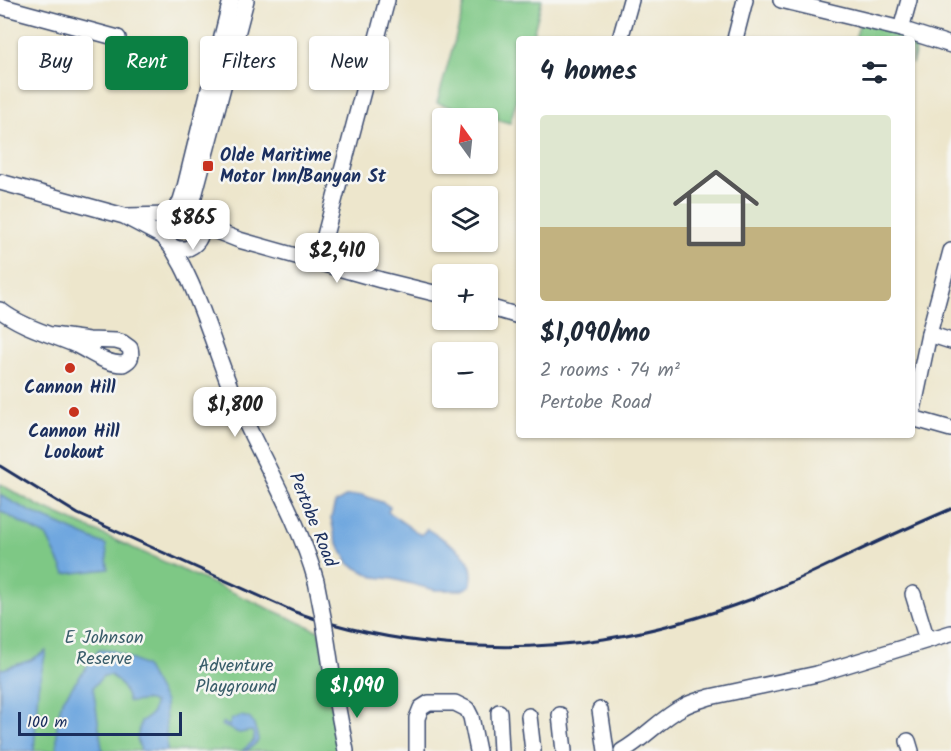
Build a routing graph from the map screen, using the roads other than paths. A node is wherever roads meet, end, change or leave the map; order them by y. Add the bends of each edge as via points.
1 (231, 0) edge
2 (246, 0) edge
3 (387, 0) edge
4 (631, 0) edge
5 (745, 0) edge
6 (781, 0) edge
7 (909, 0) edge
8 (0, 6) edge
9 (900, 29) junction
10 (111, 36) edge
11 (621, 36) edge
12 (736, 36) edge
13 (951, 45) edge
14 (211, 108) junction
15 (0, 182) edge
16 (173, 213) junction
17 (124, 216) junction
18 (198, 220) junction
19 (166, 240) junction
20 (239, 240) junction
21 (195, 244) junction
22 (951, 251) edge
23 (318, 262) junction
24 (190, 282) junction
25 (432, 293) edge
26 (0, 310) edge
27 (498, 310) edge
28 (516, 315) edge
29 (929, 334) junction
30 (52, 335) dead end
31 (951, 341) edge
32 (915, 402) edge
33 (915, 417) edge
34 (951, 429) edge
35 (914, 594) dead end
36 (951, 633) edge
37 (927, 640) junction
38 (600, 710) dead end
39 (499, 712) dead end
40 (560, 715) dead end
41 (529, 716) dead end
42 (346, 751) edge
43 (417, 751) edge
44 (478, 751) edge
45 (501, 751) edge
46 (533, 751) edge
47 (564, 751) edge
48 (606, 751) edge
49 (622, 751) edge

1 - 14 street
2 - 14 street
3 - 23 street
4 - 11 street
5 - 12 street
6 - 9 street
7 - 9 street
8 - 10 street
9 - 13 street
14 - 16 street via 181,200
14 - 18 street via 193,200
15 - 17 street
16 - 17 street
16 - 18 street via 186,211
16 - 19 street via 163,225
17 - 19 street
18 - 20 street
18 - 21 street via 200,238
19 - 21 street via 177,249
19 - 24 street, Pertobe Road
20 - 21 street
20 - 23 street
21 - 24 street, Pertobe Road
22 - 29 street
23 - 25 street
24 - 42 street, Pertobe Road, bridge via 228,383 310,561
26 - 30 street
27 - 28 street
29 - 31 street
29 - 32 street
33 - 34 street
35 - 37 street
36 - 37 street
37 - 49 street via 817,674 694,702
38 - 48 street
39 - 45 street
40 - 47 street
41 - 46 street
43 - 44 street via 417,718 421,708 455,703 467,709 471,717

